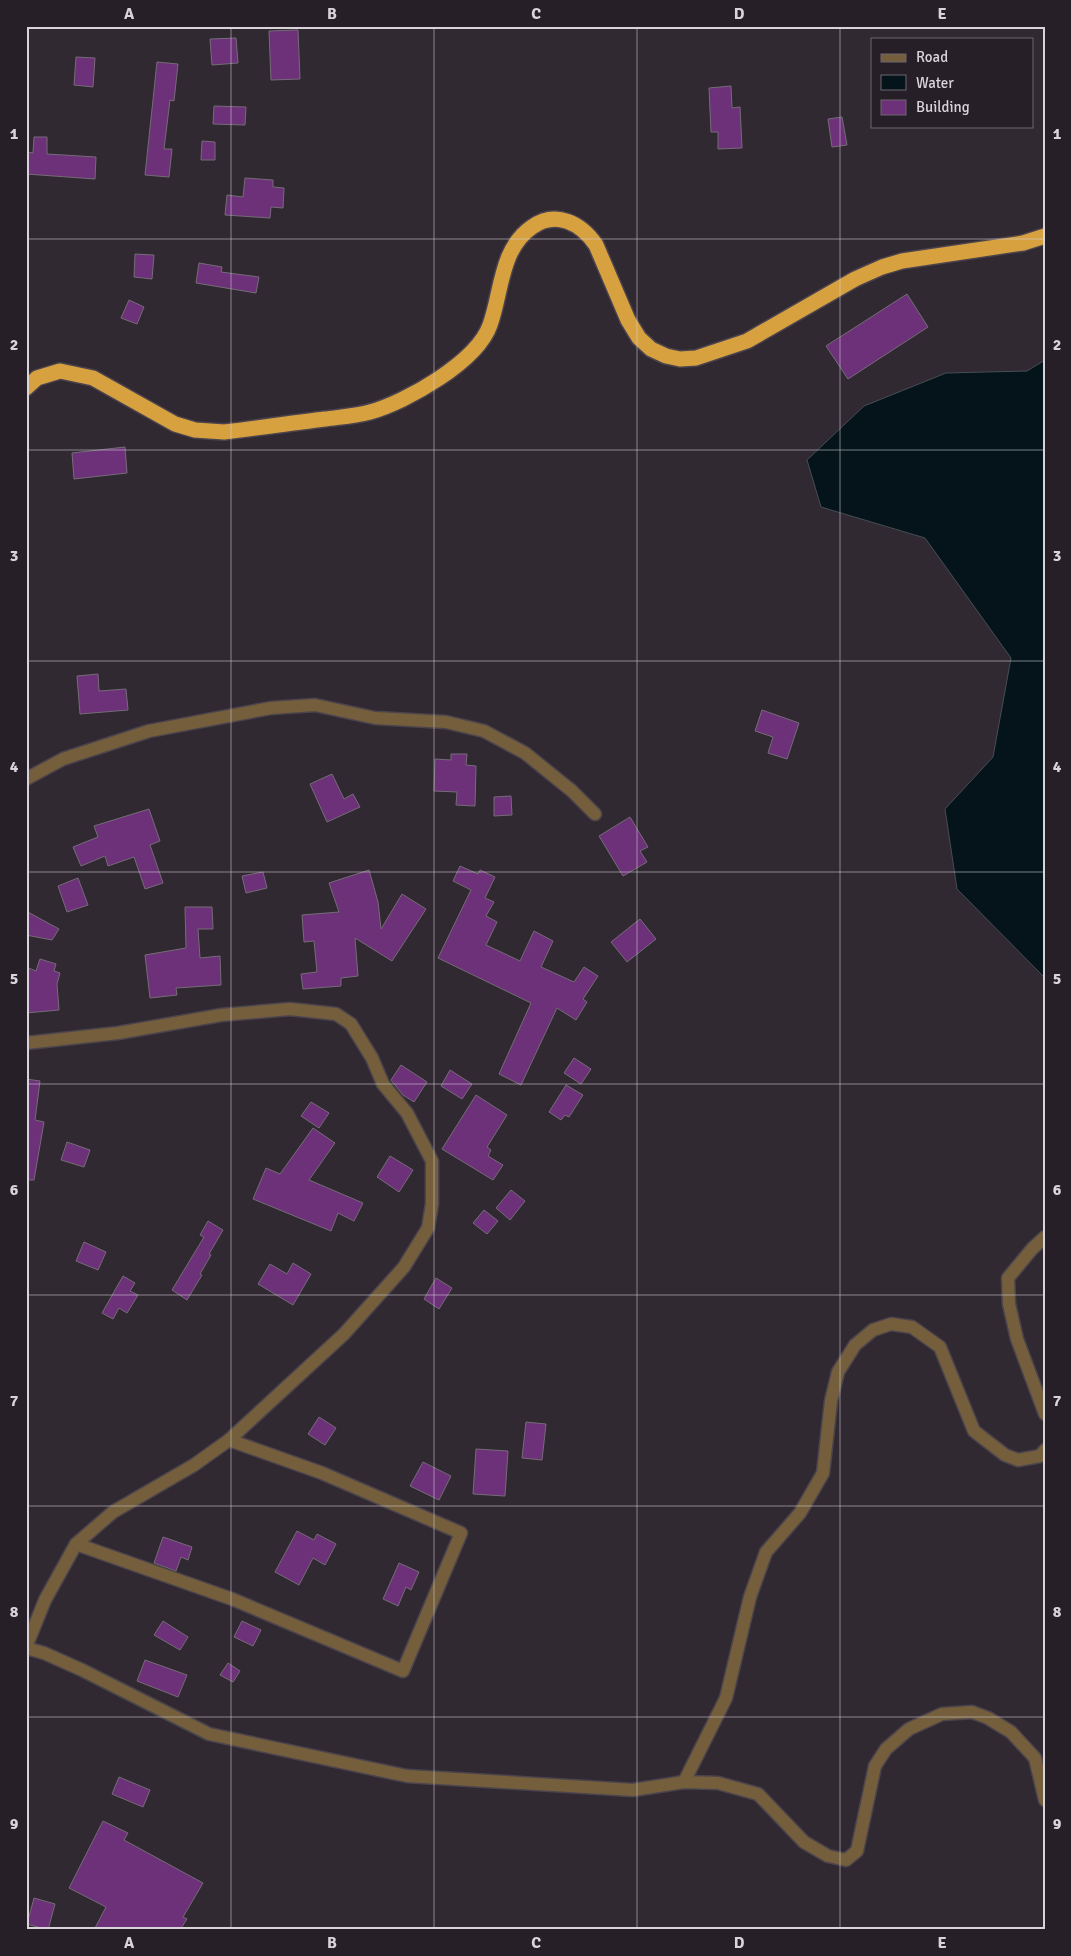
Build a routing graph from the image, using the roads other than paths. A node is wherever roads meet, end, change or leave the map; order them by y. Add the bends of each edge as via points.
1 (1045, 236) edge
2 (26, 388) edge
3 (26, 779) edge
4 (594, 814) dead end
5 (26, 1044) edge
6 (1045, 1237) edge
7 (1045, 1414) edge
8 (229, 1440) junction
9 (1045, 1450) edge
10 (76, 1544) junction
11 (26, 1647) edge
12 (684, 1782) junction
13 (1045, 1800) edge

1 - 2 highway via 882,267 747,341 696,358 680,359 651,349 640,338 628,320 596,245 580,227 556,218 532,226 512,248 503,270 498,302 489,328 467,358 408,397 370,412 208,432 175,424 93,378 60,371 38,378
3 - 4 street via 63,759 150,731 271,708 315,705 375,718 446,722 484,731 525,753 572,791
5 - 8 street via 118,1033 221,1015 290,1009 336,1014 352,1024 383,1084 407,1113 432,1161 432,1204 428,1228 404,1267 344,1334
6 - 7 street via 1008,1278 1009,1304 1017,1339
8 - 10 street via 194,1465 113,1512
8 - 10 street via 322,1473 461,1533 403,1671 232,1599
9 - 12 street via 1040,1456 1018,1460 1005,1455 974,1431 940,1347 912,1327 891,1324 873,1330 856,1345 838,1372 831,1401 823,1473 800,1513 766,1552 750,1597 726,1698
10 - 11 street via 45,1600
11 - 12 street via 133,1694 209,1734 407,1776 633,1790
12 - 13 street via 718,1783 758,1794 804,1842 828,1856 846,1860 857,1852 875,1766 886,1750 909,1729 942,1714 972,1712 1011,1732 1035,1758

